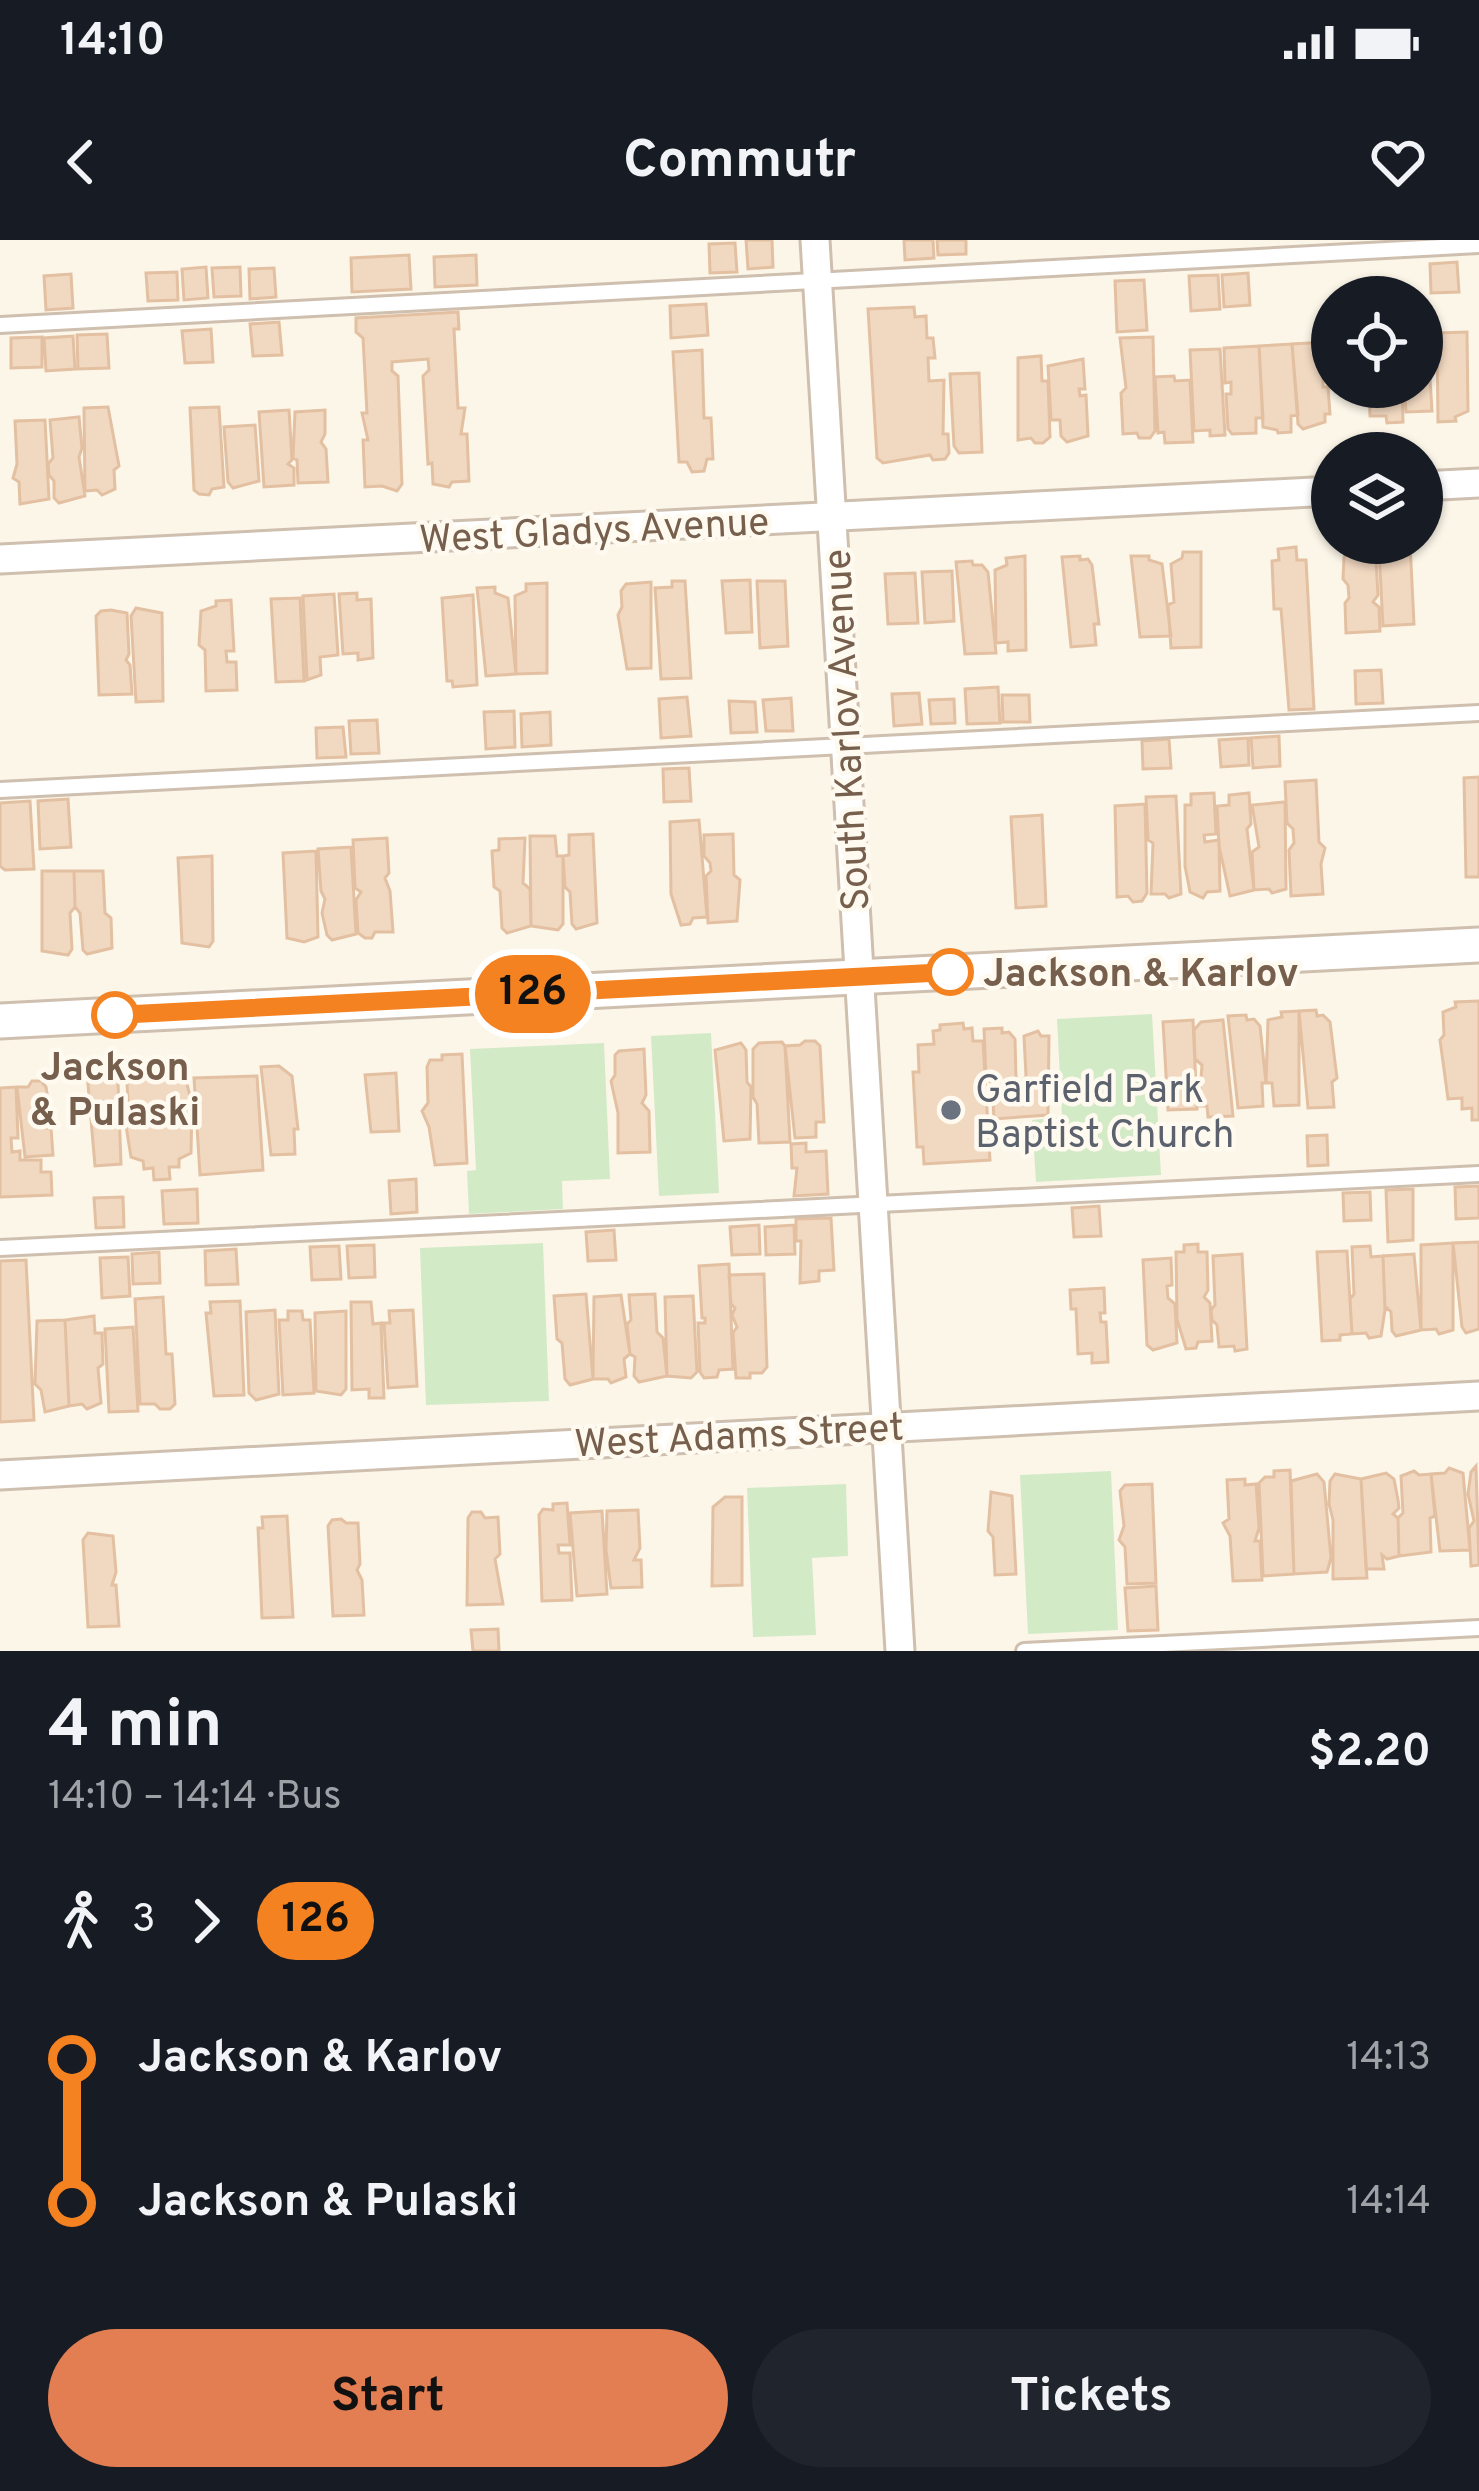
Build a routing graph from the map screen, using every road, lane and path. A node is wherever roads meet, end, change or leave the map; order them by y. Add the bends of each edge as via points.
1 (815, 240) edge
2 (1479, 245) edge
3 (818, 281) junction
4 (0, 325) edge
5 (1479, 483) edge
6 (1443, 485) edge
7 (1311, 491) edge
8 (832, 517) junction
9 (0, 559) edge
10 (1479, 713) edge
11 (846, 746) junction
12 (0, 790) edge
13 (1479, 945) edge
14 (860, 977) junction
15 (0, 1021) edge
16 (1479, 1174) edge
17 (874, 1204) junction
18 (0, 1248) edge
19 (1479, 1396) edge
20 (887, 1426) junction
21 (0, 1475) edge
22 (1479, 1628) edge
23 (900, 1651) edge
24 (1024, 1651) edge

1 - 3 street, South Karlov Avenue
2 - 3 lane
3 - 4 lane
3 - 8 street, South Karlov Avenue
5 - 6 street
7 - 8 street, West Gladys Avenue
8 - 9 street, West Gladys Avenue
8 - 11 street, South Karlov Avenue
10 - 11 lane
11 - 12 lane
11 - 14 street, South Karlov Avenue
13 - 14 street
14 - 15 street
14 - 17 street, South Karlov Avenue
16 - 17 lane
17 - 18 lane
17 - 20 street, South Karlov Avenue
19 - 20 street, West Adams Street
20 - 21 street, West Adams Street
20 - 23 street, South Karlov Avenue
22 - 24 lane

